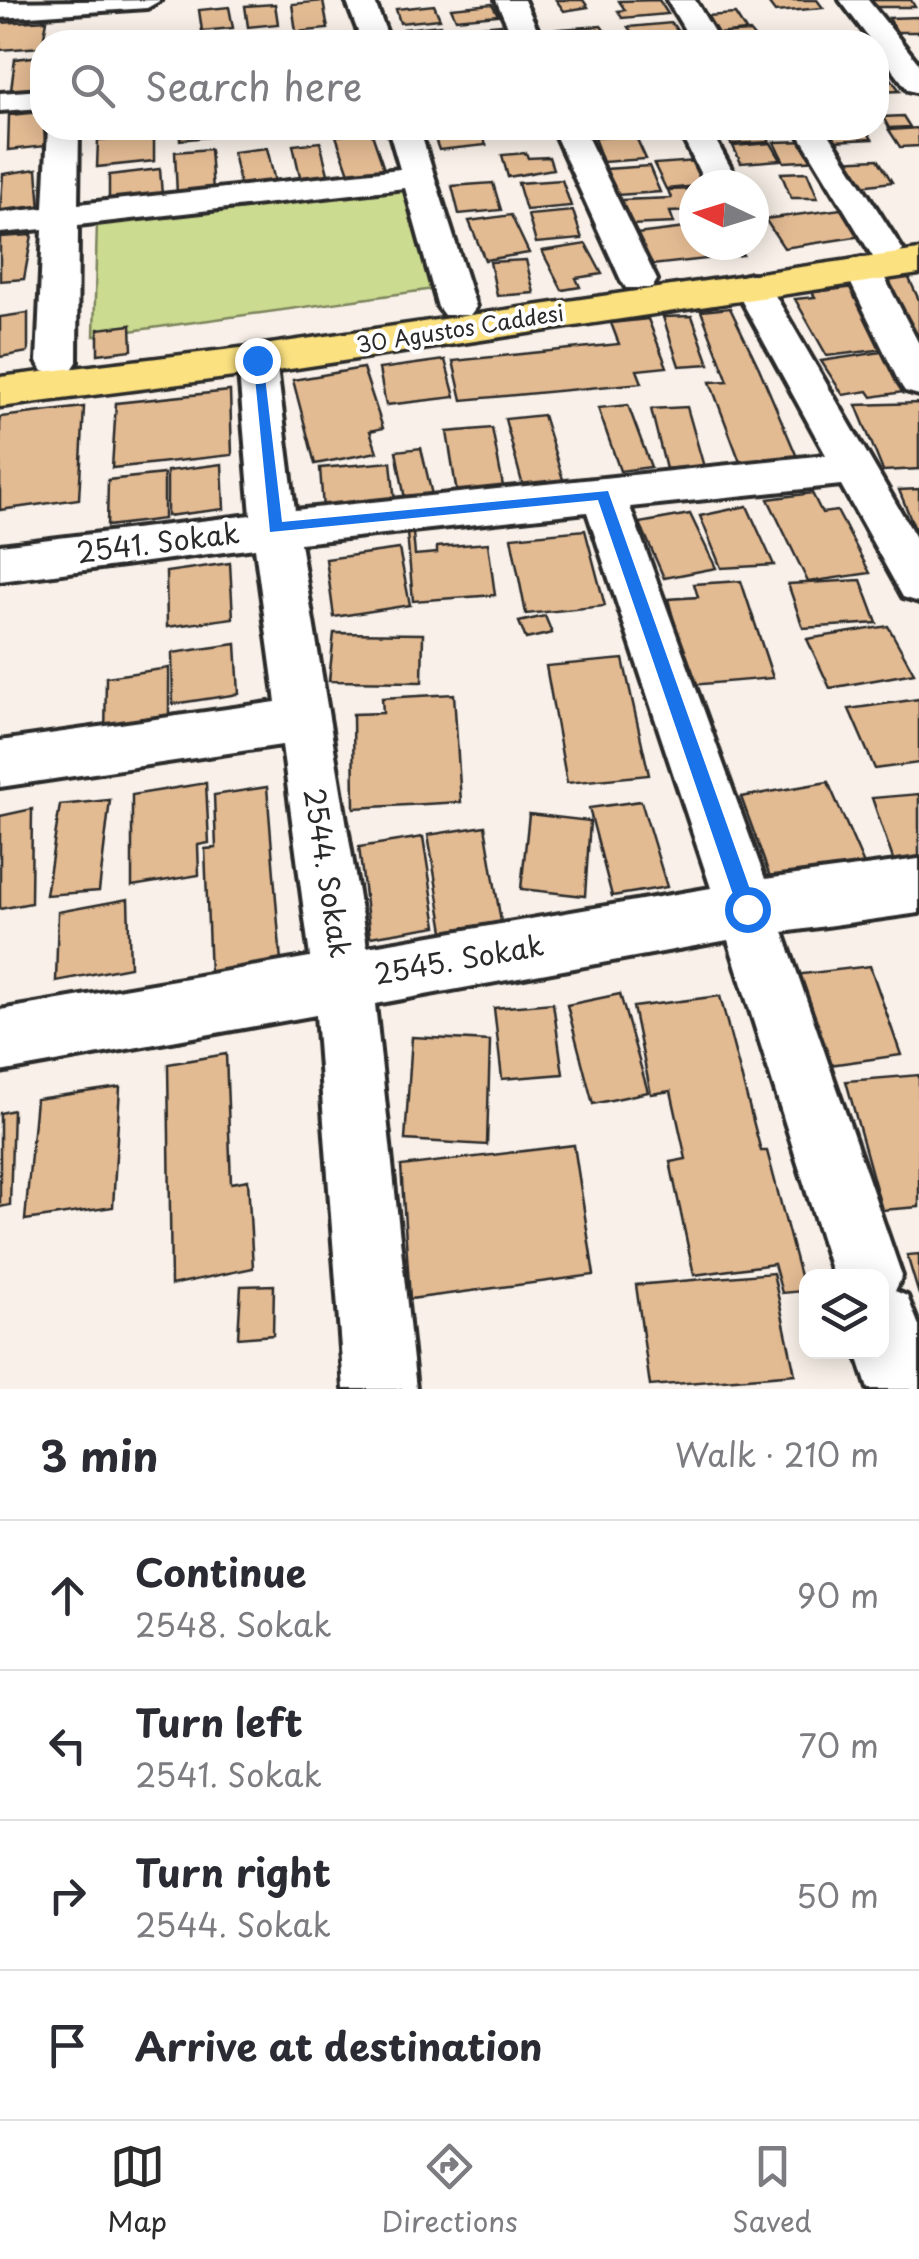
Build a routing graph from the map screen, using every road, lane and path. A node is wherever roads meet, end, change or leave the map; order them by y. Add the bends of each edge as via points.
1 (146, 0) edge
2 (360, 0) edge
3 (510, 0) edge
4 (681, 0) edge
5 (854, 0) edge
6 (15, 6) edge
7 (69, 6) junction
8 (67, 30) edge
9 (371, 30) edge
10 (523, 30) edge
11 (699, 30) edge
12 (878, 30) edge
13 (30, 100) edge
14 (0, 102) edge
15 (62, 140) edge
16 (408, 140) edge
17 (573, 140) edge
18 (700, 140) edge
19 (818, 140) edge
20 (715, 170) edge
21 (419, 177) junction
22 (61, 217) junction
23 (0, 223) edge
24 (896, 257) edge
25 (755, 264) edge
26 (639, 280) junction
27 (457, 307) junction
28 (257, 360) junction
29 (57, 362) junction
30 (0, 368) edge
31 (919, 382) edge
32 (0, 392) edge
33 (854, 468) junction
34 (603, 494) junction
35 (276, 528) junction
36 (0, 563) edge
37 (919, 584) edge
38 (304, 720) junction
39 (0, 764) edge
40 (919, 886) edge
41 (747, 909) junction
42 (343, 981) junction
43 (0, 1041) edge
44 (865, 1269) edge
45 (889, 1343) edge
46 (380, 1389) edge
47 (904, 1389) edge

1 - 7 street
2 - 9 street
3 - 10 street
4 - 11 street
5 - 12 street
6 - 7 street
7 - 8 street
13 - 14 street
15 - 22 street
16 - 21 street
17 - 26 street
18 - 20 street
19 - 24 street
21 - 22 street
21 - 27 street
22 - 23 street
22 - 29 street
24 - 25 main road, 30 Agustos Caddesi
24 - 31 street
25 - 26 main road, 30 Agustos Caddesi
25 - 28 main road, 30 Agustos Caddesi
25 - 33 street
26 - 27 main road, 30 Agustos Caddesi
27 - 29 main road, 30 Agustos Caddesi
28 - 32 main road, 30 Agustos Caddesi
28 - 35 street, 2544. Sokak
29 - 30 main road, 30 Agustos Caddesi
33 - 34 street, 2541. Sokak
33 - 37 street
34 - 35 street, 2541. Sokak
34 - 41 street
35 - 36 street, 2541. Sokak
35 - 38 street, 2544. Sokak
38 - 39 street
38 - 42 street, 2544. Sokak
40 - 41 street, 2545. Sokak
41 - 42 street, 2545. Sokak
41 - 44 street
42 - 43 street, 2545. Sokak
42 - 46 street, 2544. Sokak
45 - 47 street

